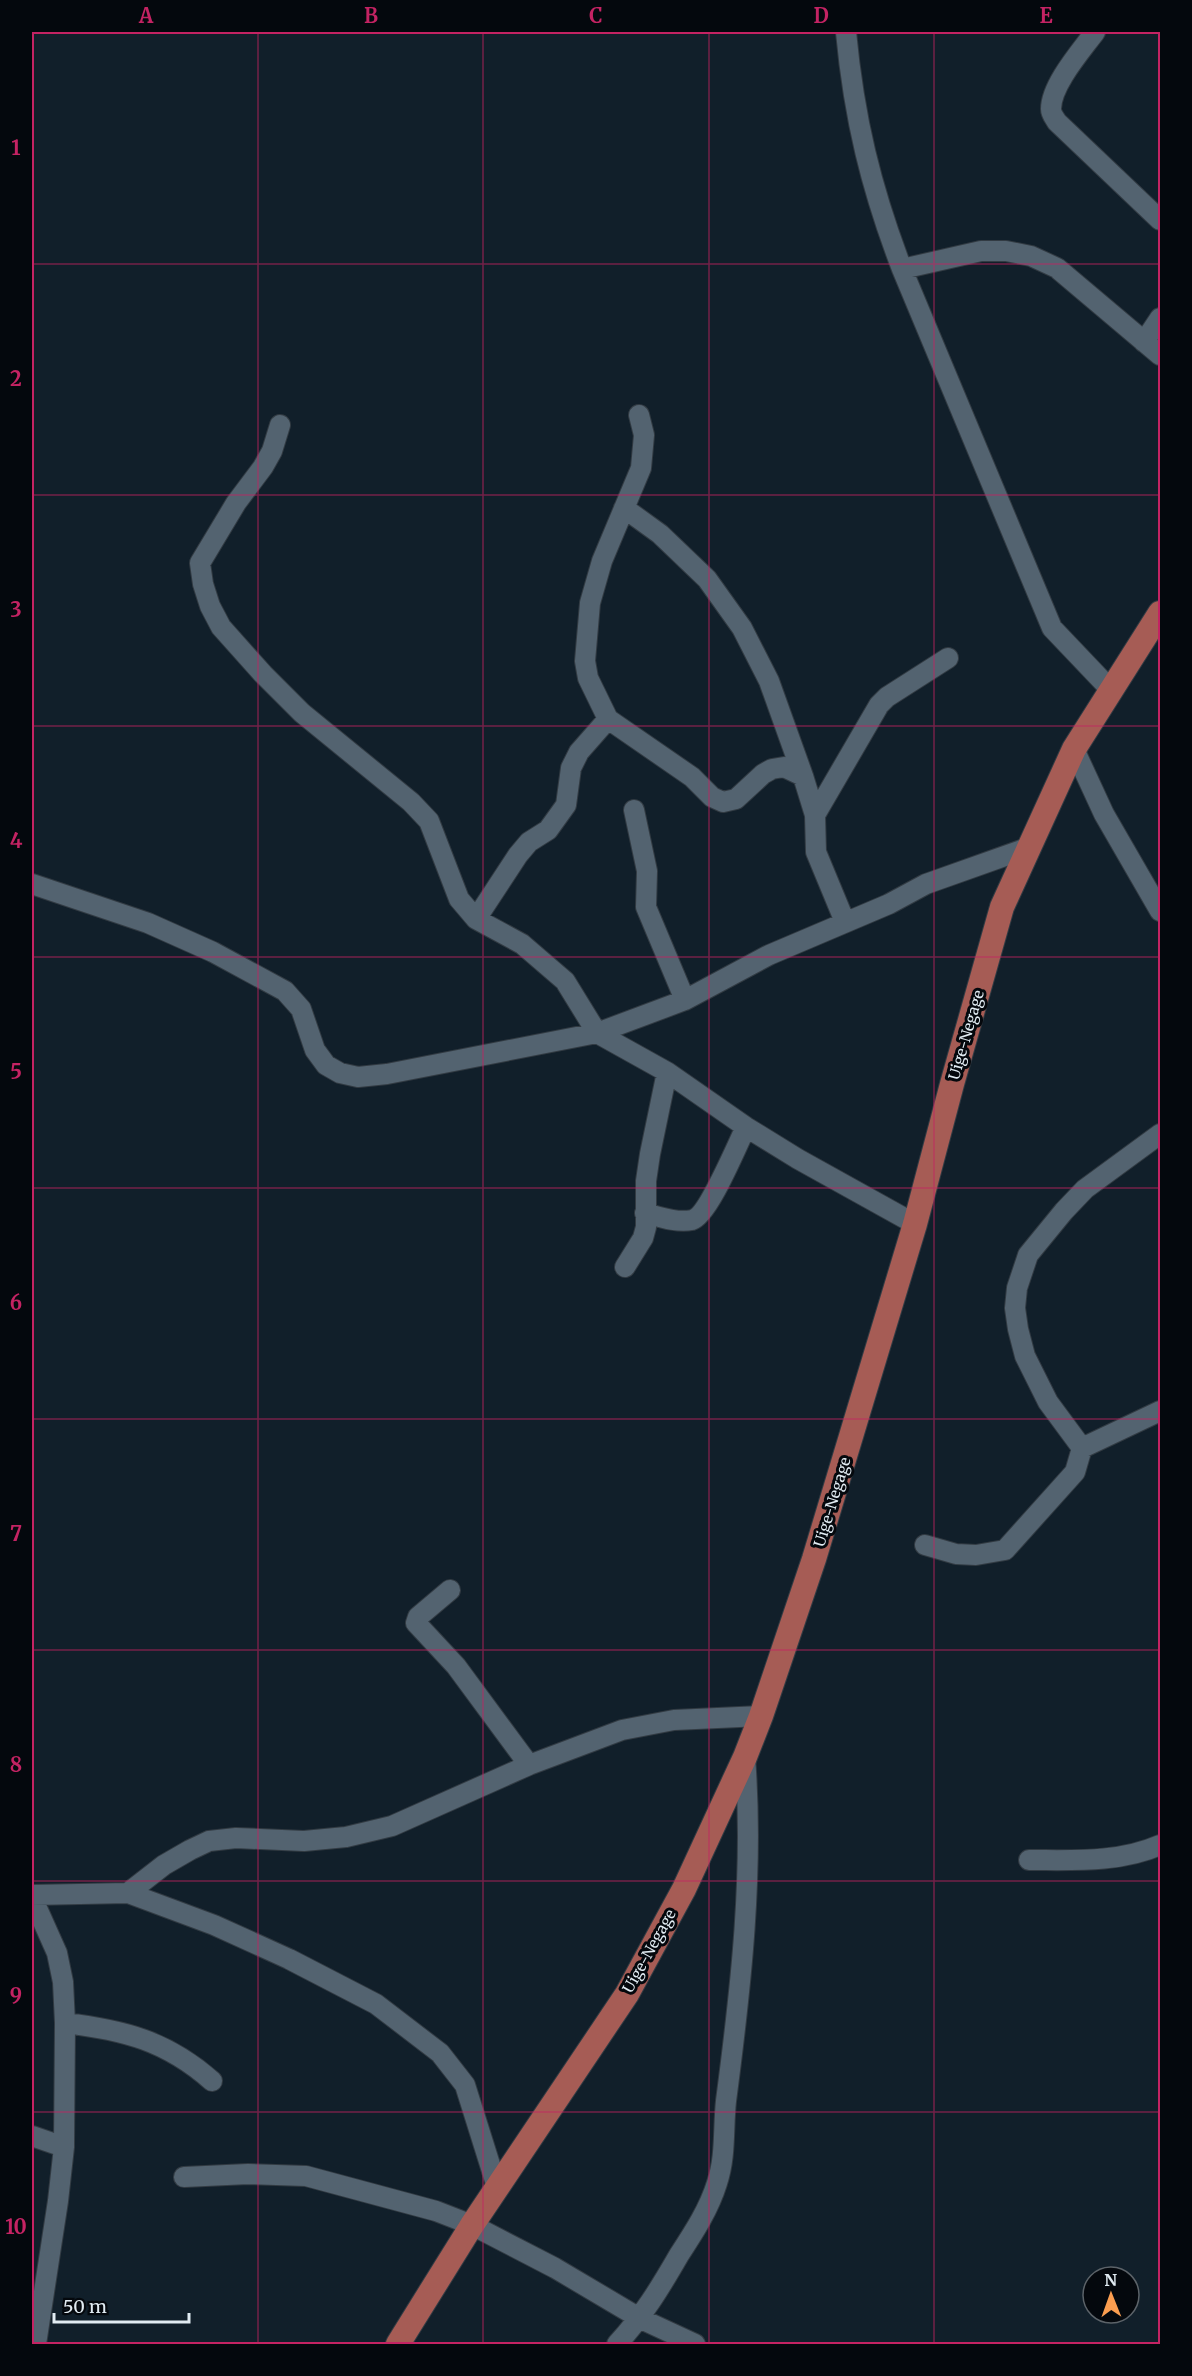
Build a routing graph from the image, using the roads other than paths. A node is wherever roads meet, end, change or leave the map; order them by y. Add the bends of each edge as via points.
1 (846, 32) edge
2 (1095, 32) edge
3 (1161, 220) edge
4 (902, 269) junction
5 (1161, 318) edge
6 (1144, 342) junction
7 (1161, 355) edge
8 (639, 415) dead end
9 (280, 424) dead end
10 (624, 508) junction
11 (1161, 614) edge
12 (948, 658) dead end
13 (1111, 690) junction
14 (608, 718) junction
15 (1074, 749) junction
16 (803, 776) junction
17 (634, 810) dead end
18 (815, 815) junction
19 (1030, 847) junction
20 (32, 884) edge
21 (1161, 911) edge
22 (476, 920) junction
23 (845, 922) junction
24 (685, 1000) junction
25 (597, 1033) junction
26 (667, 1072) junction
27 (746, 1127) junction
28 (1161, 1134) edge
29 (645, 1213) junction
30 (915, 1224) junction
31 (625, 1267) dead end
32 (1161, 1411) edge
33 (1082, 1448) junction
34 (925, 1545) dead end
35 (450, 1590) dead end
36 (761, 1716) junction
37 (745, 1757) junction
38 (529, 1765) junction
39 (1161, 1845) edge
40 (1029, 1860) dead end
41 (128, 1893) junction
42 (32, 1896) edge
43 (65, 2023) junction
44 (212, 2081) dead end
45 (32, 2136) edge
46 (64, 2146) junction
47 (184, 2176) dead end
48 (497, 2187) junction
49 (472, 2225) junction
50 (640, 2319) junction
51 (36, 2344) edge
52 (398, 2344) edge
53 (617, 2344) edge
54 (695, 2344) edge

1 - 4 street via 862,144
2 - 3 street via 1058,84 1051,112
4 - 6 street via 981,251 1031,256 1057,268
4 - 13 street via 1052,628
5 - 6 street
6 - 7 street
8 - 10 street via 644,453
9 - 22 street via 268,459 200,563 210,606 221,627 302,713 429,821 459,899
10 - 14 street via 596,582 585,639 588,678
10 - 16 street via 660,534 707,579 742,628 769,681
11 - 13 main road, Uige-Negage
12 - 18 street via 879,705
13 - 15 main road, Uige-Negage
14 - 16 street via 723,802 736,799 772,769 784,767
14 - 22 street via 579,752 571,768 566,805 548,830 518,855
15 - 19 main road, Uige-Negage
15 - 21 street via 1104,814
16 - 18 street
17 - 24 street via 647,871 646,908
18 - 23 street via 816,852
19 - 23 street via 926,884
19 - 30 main road, Uige-Negage via 1002,907
20 - 25 street via 148,923 285,991 301,1009 315,1050 326,1065 339,1073 358,1077 387,1074
22 - 25 street via 543,960 564,981
23 - 24 street via 769,955
24 - 25 street
25 - 26 street
26 - 27 street
26 - 29 street via 650,1154
27 - 29 street via 700,1215 694,1220 680,1221
27 - 30 street
28 - 33 street via 1085,1189 1064,1211 1028,1255 1017,1288 1016,1318 1026,1356 1048,1402
29 - 31 street via 643,1238
30 - 36 main road, Uige-Negage via 814,1559
32 - 33 street
33 - 34 street via 1075,1472 1005,1550 956,1554
35 - 38 street via 416,1623 456,1666
36 - 37 main road, Uige-Negage
36 - 38 street via 649,1723
37 - 48 main road, Uige-Negage via 684,1888 627,1994
37 - 50 street via 749,1831 746,1902 723,2156 717,2183 701,2219
38 - 41 street via 392,1826 304,1841 209,1841 164,1866
39 - 40 street via 1119,1857
41 - 42 street
41 - 48 street via 214,1925 288,1959 376,2004 417,2033 440,2053 465,2085
42 - 43 street via 57,1953
43 - 44 street via 103,2027 163,2047 190,2062
43 - 46 street
45 - 46 street
46 - 51 street
47 - 49 street via 306,2176 390,2197
48 - 49 main road, Uige-Negage
49 - 50 street via 555,2268
49 - 52 main road, Uige-Negage
50 - 53 street
50 - 54 street

